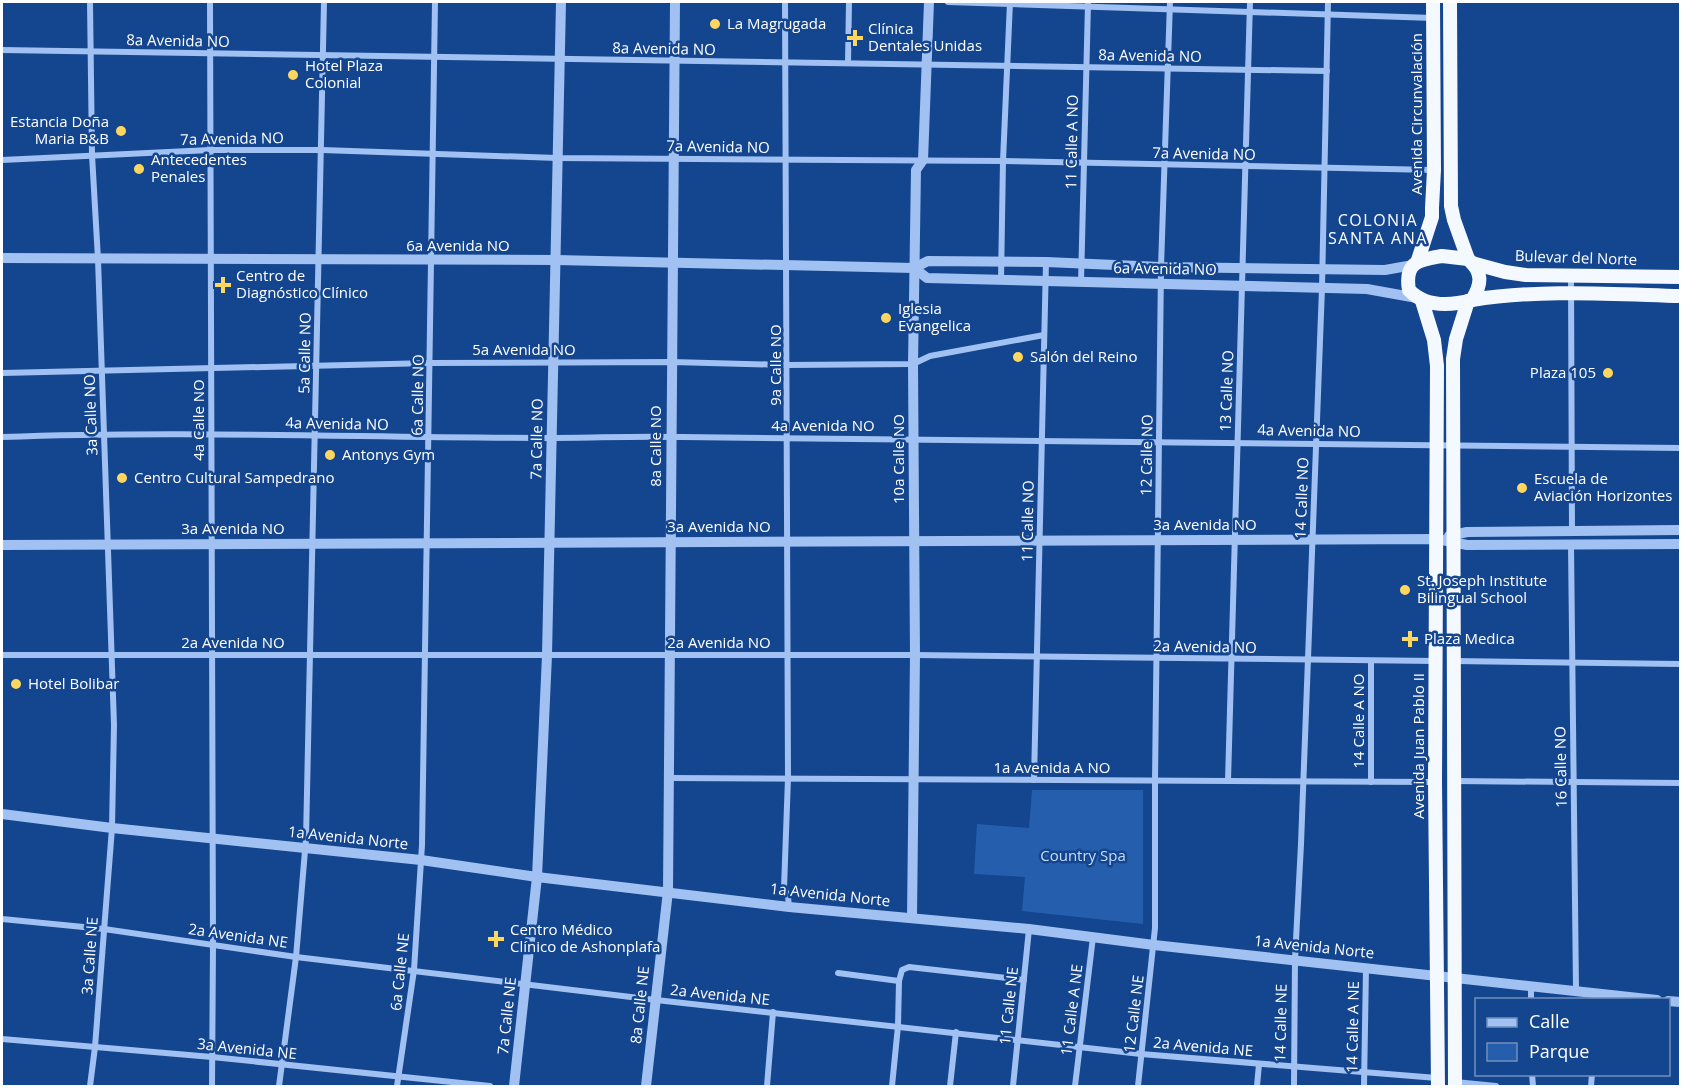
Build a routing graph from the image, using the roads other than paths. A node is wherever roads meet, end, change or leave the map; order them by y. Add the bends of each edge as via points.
1 (90, 2) edge
2 (210, 2) edge
3 (324, 2) edge
4 (435, 2) edge
5 (561, 2) edge
6 (675, 2) edge
7 (785, 2) edge
8 (849, 2) edge
9 (929, 2) edge
10 (948, 2) edge
11 (1010, 2) edge
12 (1250, 2) edge
13 (1328, 2) edge
14 (1433, 2) edge
15 (1450, 2) edge
16 (1088, 3) edge
17 (1170, 5) edge
18 (1250, 10) junction
19 (1328, 14) junction
20 (1434, 18) junction
21 (2, 50) edge
22 (90, 52) junction
23 (210, 54) junction
24 (323, 55) junction
25 (434, 57) junction
26 (559, 59) junction
27 (674, 61) junction
28 (786, 62) junction
29 (848, 63) junction
30 (926, 65) junction
31 (1007, 66) junction
32 (1086, 67) junction
33 (1168, 68) junction
34 (1247, 70) junction
35 (1327, 71) junction
36 (1450, 88) junction
37 (210, 150) junction
38 (321, 150) junction
39 (432, 153) junction
40 (92, 155) junction
41 (557, 158) junction
42 (673, 159) junction
43 (2, 160) edge
44 (787, 160) junction
45 (923, 160) junction
46 (1003, 161) junction
47 (1084, 163) junction
48 (1164, 165) junction
49 (1245, 167) junction
50 (1324, 168) junction
51 (1434, 170) junction
52 (2, 258) edge
53 (98, 259) junction
54 (210, 259) junction
55 (320, 260) junction
56 (432, 261) junction
57 (556, 261) junction
58 (1470, 261) junction
59 (673, 262) junction
60 (1001, 262) junction
61 (1046, 262) junction
62 (1416, 262) junction
63 (1081, 263) junction
64 (788, 265) junction
65 (1161, 267) junction
66 (1242, 267) junction
67 (914, 268) junction
68 (1322, 269) junction
69 (1571, 276) junction
70 (1680, 277) edge
71 (1001, 280) junction
72 (1045, 282) junction
73 (1081, 282) junction
74 (1161, 284) junction
75 (1241, 286) junction
76 (1322, 288) junction
77 (1571, 294) junction
78 (1680, 296) edge
79 (1419, 300) junction
80 (1470, 300) junction
81 (1044, 335) junction
82 (554, 362) junction
83 (672, 362) junction
84 (430, 363) junction
85 (913, 364) junction
86 (317, 365) junction
87 (788, 365) junction
88 (211, 368) junction
89 (102, 369) junction
90 (2, 373) edge
91 (104, 433) junction
92 (211, 434) junction
93 (315, 436) junction
94 (2, 437) edge
95 (429, 437) junction
96 (671, 437) junction
97 (552, 438) junction
98 (788, 438) junction
99 (915, 438) junction
100 (1042, 440) junction
101 (1159, 440) junction
102 (1237, 441) junction
103 (1316, 444) junction
104 (1437, 444) junction
105 (1453, 444) junction
106 (1572, 446) junction
107 (1680, 448) edge
108 (1680, 530) edge
109 (1572, 531) junction
110 (1437, 539) junction
111 (1453, 539) junction
112 (1158, 540) junction
113 (1234, 540) junction
114 (1312, 540) junction
115 (1039, 541) junction
116 (788, 542) junction
117 (914, 542) junction
118 (550, 543) junction
119 (670, 543) junction
120 (314, 544) junction
121 (426, 544) junction
122 (1680, 544) edge
123 (108, 545) junction
124 (211, 545) junction
125 (1571, 545) junction
126 (2, 546) edge
127 (2, 655) edge
128 (112, 655) junction
129 (212, 655) junction
130 (311, 655) junction
131 (426, 655) junction
132 (547, 655) junction
133 (669, 655) junction
134 (788, 655) junction
135 (915, 655) junction
136 (1037, 657) junction
137 (1156, 658) junction
138 (1231, 660) junction
139 (1453, 660) junction
140 (1307, 661) junction
141 (1371, 661) junction
142 (1436, 661) junction
143 (1572, 663) junction
144 (1680, 664) edge
145 (669, 778) junction
146 (788, 778) junction
147 (913, 779) junction
148 (1034, 780) junction
149 (1155, 781) junction
150 (1228, 781) junction
151 (1453, 781) junction
152 (1304, 782) junction
153 (1371, 782) junction
154 (1436, 782) junction
155 (1573, 782) junction
156 (1680, 783) edge
157 (2, 814) edge
158 (112, 828) junction
159 (212, 838) junction
160 (305, 848) junction
161 (421, 860) junction
162 (537, 877) junction
163 (668, 891) junction
164 (789, 907) junction
165 (912, 918) junction
166 (2, 919) edge
167 (104, 929) junction
168 (1029, 929) junction
169 (1093, 937) junction
170 (213, 945) junction
171 (1154, 945) junction
172 (296, 957) junction
173 (1295, 959) junction
174 (1366, 968) junction
175 (414, 970) junction
176 (838, 973) dead end
177 (1437, 975) junction
178 (1454, 977) junction
179 (1024, 980) junction
180 (899, 981) junction
181 (525, 984) junction
182 (1531, 986) junction
183 (1576, 990) junction
184 (1594, 996) edge
185 (1531, 998) edge
186 (1636, 998) edge
187 (656, 1000) junction
188 (773, 1012) junction
189 (898, 1026) junction
190 (956, 1032) junction
191 (2, 1039) edge
192 (1017, 1040) junction
193 (1080, 1046) junction
194 (95, 1047) junction
195 (1141, 1054) junction
196 (212, 1057) junction
197 (282, 1064) junction
198 (1259, 1064) junction
199 (1292, 1066) junction
200 (1364, 1072) junction
201 (398, 1076) junction
202 (1438, 1082) edge
203 (1455, 1084) edge
204 (90, 1086) edge
205 (212, 1086) edge
206 (279, 1086) edge
207 (397, 1086) edge
208 (490, 1086) edge
209 (514, 1086) edge
210 (646, 1086) edge
211 (767, 1086) edge
212 (892, 1086) edge
213 (950, 1086) edge
214 (1013, 1086) edge
215 (1075, 1086) edge
216 (1138, 1086) edge
217 (1257, 1086) edge
218 (1294, 1086) edge
219 (1364, 1086) edge
220 (1496, 1086) edge

1 - 22 street, 3a Calle NO
2 - 23 street, 4a Calle NO
3 - 24 street, 5a Calle NO
4 - 25 street, 6a Calle NO
5 - 26 street, 7a Calle NO
6 - 27 street, 8a Calle NO
7 - 28 street, 9a Calle NO
8 - 29 street
9 - 30 street, 10a Calle NO
10 - 11 street
11 - 16 street
11 - 31 street
12 - 18 street, 13 Calle NO
13 - 19 street, 14 Calle NO
14 - 20 highway, Avenida Circunvalación
15 - 36 highway
16 - 17 street
16 - 32 street, 11 Calle A NO
17 - 18 street
17 - 33 street, 12 Calle NO
18 - 19 street
18 - 34 street, 13 Calle NO
19 - 20 street
19 - 35 street, 14 Calle NO
20 - 36 highway via 1441,23 1442,64
20 - 51 highway, Avenida Circunvalación
21 - 22 street, 8a Avenida NO
22 - 23 street, 8a Avenida NO
22 - 40 street, 3a Calle NO
23 - 24 street, 8a Avenida NO
23 - 37 street, 4a Calle NO
24 - 25 street, 8a Avenida NO
24 - 38 street, 5a Calle NO
25 - 26 street, 8a Avenida NO
25 - 39 street, 6a Calle NO
26 - 27 street, 8a Avenida NO
26 - 41 street, 7a Calle NO
27 - 28 street, 8a Avenida NO
27 - 42 street, 8a Calle NO
28 - 29 street, 8a Avenida NO
28 - 44 street, 9a Calle NO
29 - 30 street, 8a Avenida NO
30 - 31 street, 8a Avenida NO
30 - 45 street, 10a Calle NO
31 - 32 street, 8a Avenida NO
31 - 46 street
32 - 33 street, 8a Avenida NO
32 - 47 street, 11 Calle A NO
33 - 34 street, 8a Avenida NO
33 - 48 street, 12 Calle NO
34 - 35 street, 8a Avenida NO
34 - 49 street, 13 Calle NO
35 - 50 street, 14 Calle NO
36 - 58 highway via 1451,206
37 - 38 street, 7a Avenida NO
37 - 40 street, 7a Avenida NO
37 - 54 street, 4a Calle NO
38 - 39 street, 7a Avenida NO
38 - 55 street, 5a Calle NO
39 - 41 street, 7a Avenida NO
39 - 56 street, 6a Calle NO
40 - 43 street, 7a Avenida NO
40 - 53 street, 3a Calle NO
41 - 42 street, 7a Avenida NO
41 - 57 street, 7a Calle NO
42 - 44 street, 7a Avenida NO
42 - 59 street, 8a Calle NO
44 - 45 street, 7a Avenida NO
44 - 64 street, 9a Calle NO
45 - 46 street, 7a Avenida NO
45 - 67 street, 10a Calle NO via 916,170
46 - 47 street, 7a Avenida NO
46 - 60 street
47 - 48 street, 7a Avenida NO
47 - 63 street, 11 Calle A NO
48 - 49 street, 7a Avenida NO
48 - 65 street, 12 Calle NO
49 - 50 street, 7a Avenida NO
49 - 66 street, 13 Calle NO
50 - 51 street, 7a Avenida NO
50 - 68 street, 14 Calle NO
51 - 62 highway, Avenida Circunvalación via 1431,217
52 - 53 street, 6a Avenida NO
53 - 54 street, 6a Avenida NO
53 - 89 street, 3a Calle NO
54 - 55 street, 6a Avenida NO
54 - 88 street, 4a Calle NO
55 - 56 street, 6a Avenida NO
55 - 86 street, 5a Calle NO
56 - 57 street, 6a Avenida NO
56 - 84 street, 6a Calle NO
57 - 59 street, 6a Avenida NO
57 - 82 street, 7a Calle NO
58 - 62 highway via 1452,256
58 - 69 highway, Bulevar del Norte via 1505,272
58 - 80 highway via 1480,277 1479,288
59 - 64 street, 6a Avenida NO
59 - 83 street, 8a Calle NO
60 - 61 street, 6a Avenida NO
60 - 67 street, 6a Avenida NO via 928,261
60 - 71 street
61 - 63 street, 6a Avenida NO
61 - 72 street, 11 Calle NO
62 - 68 street, 6a Avenida NO via 1385,270
62 - 79 highway via 1407,280 1409,290
63 - 65 street, 6a Avenida NO
63 - 73 street, 11 Calle A NO
64 - 67 street, 6a Avenida NO
64 - 87 street, 9a Calle NO
65 - 66 street, 6a Avenida NO
65 - 74 street, 12 Calle NO
66 - 68 street, 6a Avenida NO
66 - 75 street, 13 Calle NO
67 - 71 street, 6a Avenida NO via 927,278
67 - 85 street, 10a Calle NO
68 - 76 street, 14 Calle NO
69 - 70 highway, Bulevar del Norte
69 - 77 street
71 - 72 street, 6a Avenida NO
72 - 73 street, 6a Avenida NO
72 - 81 street, 11 Calle NO
73 - 74 street, 6a Avenida NO
74 - 75 street, 6a Avenida NO
74 - 101 street, 12 Calle NO
75 - 76 street, 6a Avenida NO
75 - 102 street, 13 Calle NO
76 - 79 street, 6a Avenida NO via 1367,289
76 - 103 street, 14 Calle NO
77 - 78 highway
77 - 80 highway
77 - 106 street
79 - 80 highway via 1442,304
79 - 104 highway, Avenida Juan Pablo II via 1434,340
80 - 105 highway via 1453,359
81 - 85 street, 5a Avenida NO via 930,356
81 - 100 street, 11 Calle NO
82 - 83 street, 5a Avenida NO
82 - 84 street, 5a Avenida NO
82 - 97 street, 7a Calle NO
83 - 87 street, 5a Avenida NO
83 - 96 street, 8a Calle NO
84 - 86 street, 5a Avenida NO
84 - 95 street, 6a Calle NO
85 - 87 street, 5a Avenida NO
85 - 99 street, 10a Calle NO
86 - 88 street, 5a Avenida NO
86 - 93 street, 5a Calle NO
87 - 98 street, 9a Calle NO
88 - 89 street, 5a Avenida NO
88 - 92 street, 4a Calle NO
89 - 90 street, 5a Avenida NO
89 - 91 street, 3a Calle NO
91 - 92 street, 4a Avenida NO
91 - 94 street, 4a Avenida NO
91 - 123 street, 3a Calle NO
92 - 93 street, 4a Avenida NO
92 - 124 street, 4a Calle NO
93 - 95 street, 4a Avenida NO
93 - 120 street, 5a Calle NO
95 - 97 street, 4a Avenida NO
95 - 121 street, 6a Calle NO
96 - 97 street, 4a Avenida NO
96 - 98 street, 4a Avenida NO
96 - 119 street, 8a Calle NO
97 - 118 street, 7a Calle NO
98 - 99 street, 4a Avenida NO
98 - 116 street, 9a Calle NO
99 - 100 street, 4a Avenida NO
99 - 117 street, 10a Calle NO
100 - 101 street, 4a Avenida NO
100 - 115 street, 11 Calle NO
101 - 102 street, 4a Avenida NO
101 - 112 street, 12 Calle NO
102 - 103 street, 4a Avenida NO
102 - 113 street, 13 Calle NO
103 - 104 street, 4a Avenida NO
103 - 114 street, 14 Calle NO
104 - 105 street, 4a Avenida NO
104 - 110 highway, Avenida Juan Pablo II
105 - 106 street, 4a Avenida NO
105 - 111 highway
106 - 107 street, 4a Avenida NO
106 - 109 street
108 - 109 street, 3a Avenida NO
109 - 111 street, 3a Avenida NO via 1467,532
110 - 111 street, 3a Avenida NO
110 - 114 street, 3a Avenida NO
110 - 142 highway, Avenida Juan Pablo II
111 - 125 street, 3a Avenida NO via 1467,545
111 - 139 highway
112 - 113 street, 3a Avenida NO
112 - 115 street, 3a Avenida NO
112 - 137 street, 12 Calle NO
113 - 114 street, 3a Avenida NO
113 - 138 street, 13 Calle NO
114 - 140 street, 14 Calle NO
115 - 117 street, 3a Avenida NO
115 - 136 street, 11 Calle NO
116 - 117 street, 3a Avenida NO
116 - 119 street, 3a Avenida NO
116 - 134 street, 9a Calle NO
117 - 135 street, 10a Calle NO
118 - 119 street, 3a Avenida NO
118 - 121 street, 3a Avenida NO
118 - 132 street, 7a Calle NO
119 - 133 street, 8a Calle NO
120 - 121 street, 3a Avenida NO
120 - 124 street, 3a Avenida NO
120 - 130 street, 5a Calle NO
121 - 131 street, 6a Calle NO
122 - 125 street, 3a Avenida NO
123 - 124 street, 3a Avenida NO
123 - 126 street, 3a Avenida NO
123 - 128 street, 3a Calle NO
124 - 129 street, 4a Calle NO
125 - 143 street, 16 Calle NO
127 - 128 street, 2a Avenida NO
128 - 129 street, 2a Avenida NO
128 - 158 street, 3a Calle NO
129 - 130 street, 2a Avenida NO
129 - 159 street, 4a Calle NO
130 - 131 street, 2a Avenida NO
130 - 160 street, 5a Calle NO
131 - 132 street, 2a Avenida NO
131 - 161 street, 6a Calle NO
132 - 133 street, 2a Avenida NO
132 - 162 street, 7a Calle NO
133 - 134 street, 2a Avenida NO
133 - 145 street, 8a Calle NO
134 - 135 street, 2a Avenida NO
134 - 146 street, 9a Calle NO
135 - 136 street, 2a Avenida NO
135 - 147 street, 10a Calle NO
136 - 137 street, 2a Avenida NO
136 - 148 street, 11 Calle NO
137 - 138 street, 2a Avenida NO
137 - 149 street, 12 Calle NO
138 - 140 street, 2a Avenida NO
138 - 150 street, 13 Calle NO
139 - 143 street
139 - 151 highway
140 - 141 street, 2a Avenida NO
140 - 152 street, 14 Calle NO
141 - 142 street, 2a Avenida NO
141 - 153 street, 14 Calle A NO
142 - 154 highway, Avenida Juan Pablo II
143 - 144 street
143 - 155 street, 16 Calle NO
145 - 146 street, 1a Avenida A NO
145 - 163 street, 8a Calle NO
146 - 147 street, 1a Avenida A NO
146 - 164 street, 9a Calle NO via 784,888
147 - 148 street, 1a Avenida A NO
147 - 165 street, 10a Calle NO
148 - 149 street, 1a Avenida A NO
149 - 150 street, 1a Avenida A NO
149 - 171 street, 12 Calle NO
150 - 152 street, 1a Avenida A NO
151 - 155 street
151 - 178 highway
152 - 153 street, 1a Avenida A NO
152 - 173 street, 14 Calle NO
153 - 154 street, 1a Avenida A NO
154 - 177 highway, Avenida Juan Pablo II
155 - 156 street
155 - 183 street, 16 Calle NO
157 - 158 street, 1a Avenida Norte
158 - 159 street, 1a Avenida Norte
158 - 167 street, 3a Calle NE
159 - 160 street, 1a Avenida Norte
159 - 170 street, 4a Calle NO
160 - 161 street, 1a Avenida Norte
160 - 172 street, 5a Calle NO
161 - 162 street, 1a Avenida Norte
161 - 175 street, 6a Calle NE
162 - 163 street, 1a Avenida Norte
162 - 181 street, 7a Calle NE
163 - 164 street, 1a Avenida Norte
163 - 187 street, 8a Calle NE
164 - 165 street, 1a Avenida Norte
165 - 168 street, 1a Avenida Norte
166 - 167 street, 2a Avenida NE
167 - 170 street, 2a Avenida NE
167 - 194 street, 3a Calle NE
168 - 169 street, 1a Avenida Norte
168 - 179 street, 11 Calle NE
169 - 171 street, 1a Avenida Norte
169 - 193 street, 11 Calle A NE
170 - 172 street, 2a Avenida NE
170 - 196 street, 4a Calle NO
171 - 173 street, 1a Avenida Norte
171 - 195 street, 12 Calle NE
172 - 175 street, 2a Avenida NE
172 - 197 street, 5a Calle NO
173 - 174 street, 1a Avenida Norte
173 - 199 street, 14 Calle NE
174 - 177 street, 1a Avenida Norte
174 - 200 street, 14 Calle A NE
175 - 181 street, 2a Avenida NE
175 - 201 street, 6a Calle NE
176 - 180 street
177 - 178 street, 1a Avenida Norte
177 - 202 highway, Avenida Juan Pablo II
178 - 182 street, 1a Avenida Norte
178 - 203 highway
179 - 180 street via 909,967 902,970
179 - 192 street, 11 Calle NE
180 - 189 street
181 - 187 street, 2a Avenida NE
181 - 209 street, 7a Calle NE
182 - 183 street, 1a Avenida Norte
182 - 185 street
183 - 184 street, 1a Avenida Norte
184 - 186 street, 1a Avenida Norte
187 - 188 street, 2a Avenida NE
187 - 210 street, 8a Calle NE
188 - 189 street, 2a Avenida NE
188 - 211 street
189 - 190 street, 2a Avenida NE
189 - 212 street
190 - 192 street, 2a Avenida NE
190 - 213 street
191 - 194 street, 3a Avenida NE
192 - 193 street, 2a Avenida NE
192 - 214 street, 11 Calle NE
193 - 195 street, 2a Avenida NE
193 - 215 street, 11 Calle A NE
194 - 196 street, 3a Avenida NE
194 - 204 street, 3a Calle NE
195 - 198 street, 2a Avenida NE
195 - 216 street, 12 Calle NE
196 - 197 street, 3a Avenida NE
196 - 205 street, 4a Calle NO
197 - 201 street, 3a Avenida NE
197 - 206 street, 5a Calle NO
198 - 199 street, 2a Avenida NE
198 - 217 street
199 - 200 street, 2a Avenida NE
199 - 218 street, 14 Calle NE
200 - 202 street, 2a Avenida NE
200 - 219 street, 14 Calle A NE
201 - 207 street, 6a Calle NE
201 - 208 street, 3a Avenida NE
203 - 220 street

